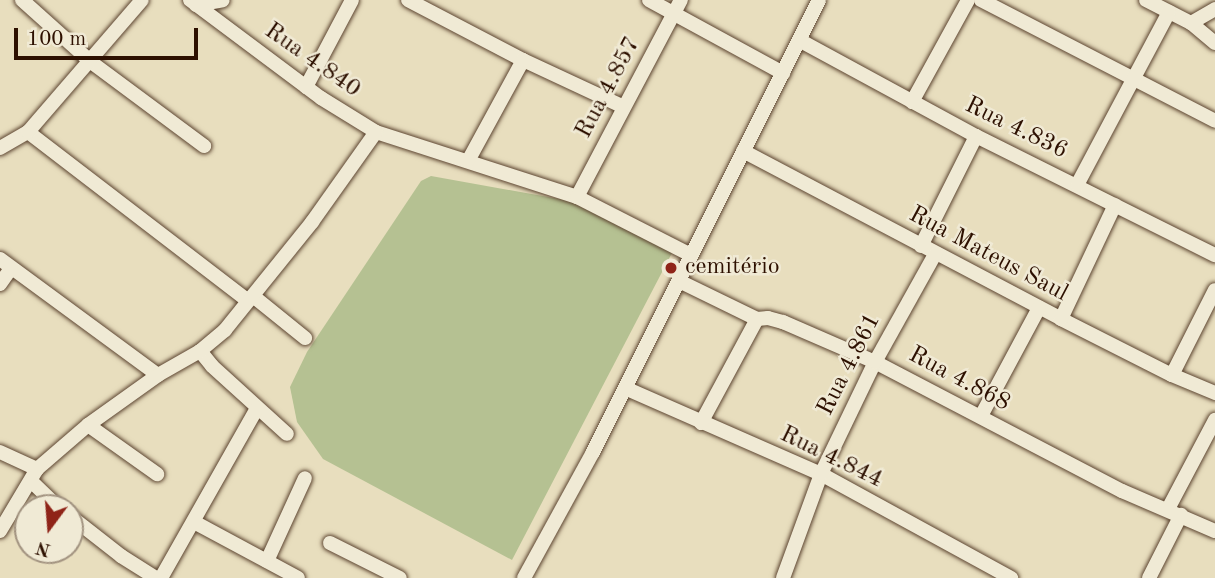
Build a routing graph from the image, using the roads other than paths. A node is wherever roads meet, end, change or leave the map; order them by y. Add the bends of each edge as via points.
1 (22, 0) edge
2 (142, 0) edge
3 (224, 0) edge
4 (352, 0) edge
5 (408, 0) edge
6 (649, 0) edge
7 (681, 0) edge
8 (819, 0) edge
9 (968, 0) edge
10 (981, 0) edge
11 (1146, 0) edge
12 (193, 2) edge
13 (1215, 9) edge
14 (1170, 12) junction
15 (674, 14) junction
16 (1191, 23) junction
17 (225, 27) junction
18 (799, 40) junction
19 (1215, 43) edge
20 (523, 60) junction
21 (91, 62) junction
22 (783, 73) junction
23 (1132, 80) junction
24 (306, 87) junction
25 (912, 102) junction
26 (624, 107) junction
27 (1215, 121) edge
28 (28, 132) junction
29 (376, 132) junction
30 (976, 136) junction
31 (1, 146) edge
32 (204, 146) dead end
33 (743, 151) junction
34 (468, 162) junction
35 (1077, 185) junction
36 (577, 197) junction
37 (1115, 205) junction
38 (921, 246) junction
39 (935, 254) junction
40 (1215, 255) edge
41 (691, 256) junction
42 (5, 263) edge
43 (678, 281) junction
44 (0, 284) edge
45 (1215, 290) edge
46 (251, 299) junction
47 (1039, 308) junction
48 (757, 319) junction
49 (1061, 319) junction
50 (304, 338) dead end
51 (200, 351) junction
52 (875, 362) junction
53 (158, 374) junction
54 (1172, 375) junction
55 (625, 388) junction
56 (1215, 393) edge
57 (257, 408) junction
58 (981, 416) junction
59 (1215, 420) edge
60 (701, 423) junction
61 (88, 425) junction
62 (287, 434) dead end
63 (0, 452) edge
64 (157, 474) dead end
65 (821, 474) junction
66 (34, 475) junction
67 (305, 478) dead end
68 (49, 494) edge
69 (1174, 512) junction
70 (194, 522) junction
71 (84, 527) edge
72 (0, 531) edge
73 (1215, 531) edge
74 (330, 543) dead end
75 (267, 561) junction
76 (526, 577) edge
77 (158, 578) edge
78 (298, 578) edge
79 (400, 578) edge
80 (783, 578) edge
81 (1011, 578) edge
82 (1149, 578) edge

1 - 21 street
2 - 21 street
3 - 12 street
3 - 17 street
4 - 24 street
5 - 20 street
6 - 15 street
7 - 15 street, Rua 4.857
8 - 18 street
9 - 25 street
10 - 23 street
11 - 14 street
12 - 17 street, Rua 4.840
13 - 16 street
14 - 16 street
14 - 23 street
15 - 22 street
15 - 26 street, Rua 4.857
16 - 19 street
17 - 24 street, Rua 4.840
18 - 22 street
18 - 25 street, Rua 4.836
20 - 26 street
20 - 34 street
21 - 28 street
21 - 32 street
22 - 33 street
23 - 27 street
23 - 35 street
24 - 29 street, Rua 4.840
25 - 30 street, Rua 4.836
26 - 36 street, Rua 4.857
28 - 31 street
28 - 46 street
29 - 34 street, Rua 4.840
29 - 46 street
30 - 35 street, Rua 4.836
30 - 38 street
33 - 38 street, Rua Mateus Saul
33 - 41 street
34 - 36 street, Rua 4.840
35 - 37 street, Rua 4.836
36 - 41 street, Rua 4.840
37 - 40 street, Rua 4.836
37 - 49 street
38 - 39 street, Rua Mateus Saul
39 - 47 street, Rua Mateus Saul
39 - 52 street, Rua 4.861
41 - 43 street
42 - 44 street
42 - 53 street
43 - 48 street, Rua 4.868
43 - 55 street
45 - 54 street
46 - 50 street
46 - 51 street
47 - 49 street, Rua Mateus Saul
47 - 58 street
48 - 52 street, Rua 4.868 via 783,322
48 - 60 street
49 - 54 street, Rua Mateus Saul
51 - 53 street
51 - 57 street
52 - 58 street, Rua 4.868
52 - 65 street, Rua 4.861
53 - 61 street
54 - 56 street, Rua Mateus Saul
55 - 60 street, Rua 4.844
55 - 76 street
57 - 62 street
57 - 70 street
58 - 69 street, Rua 4.868 via 1122,491
59 - 69 street
60 - 65 street, Rua 4.844
61 - 64 street
61 - 66 street
63 - 66 street
65 - 80 street, Rua 4.861
65 - 81 street, Rua 4.844
66 - 68 street
66 - 72 street
67 - 75 street
69 - 73 street, Rua 4.868
69 - 82 street
70 - 75 street
70 - 77 street
71 - 77 street
74 - 79 street
75 - 78 street

